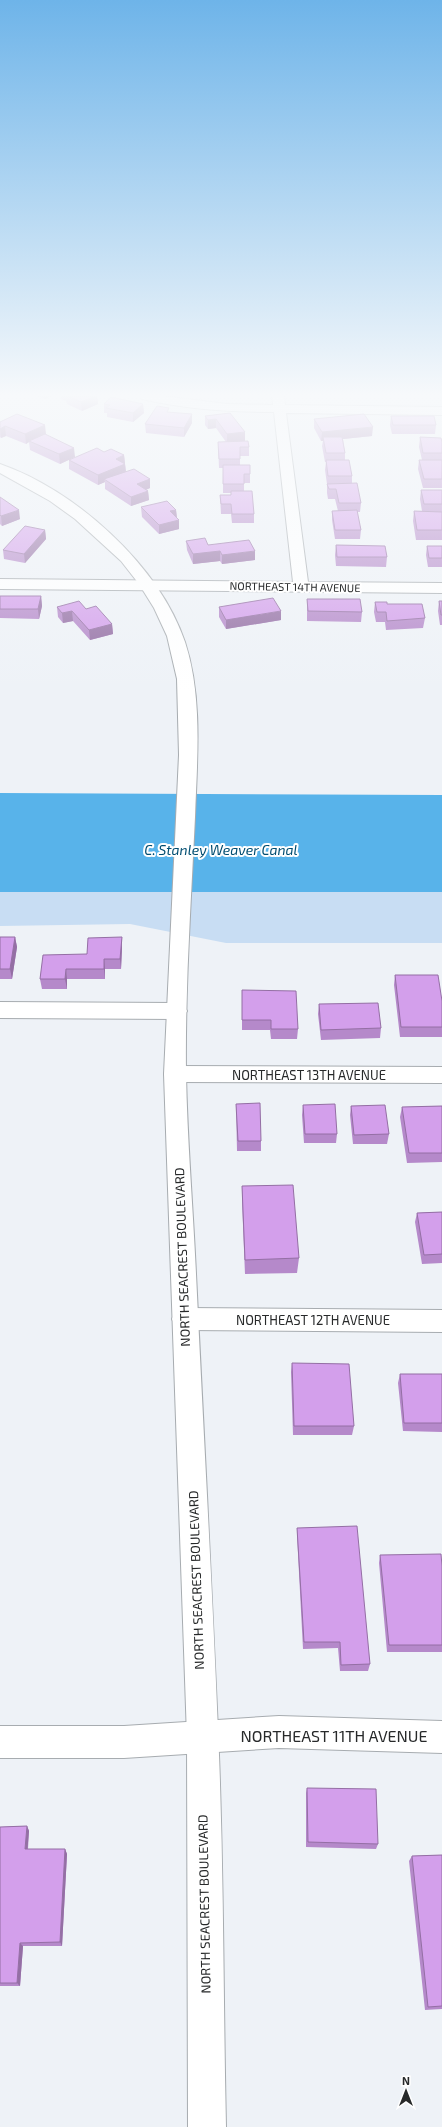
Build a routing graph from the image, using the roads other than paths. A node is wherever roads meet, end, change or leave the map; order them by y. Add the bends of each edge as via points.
1 (49, 495) edge
2 (290, 495) edge
3 (0, 584) edge
4 (148, 586) junction
5 (301, 587) junction
6 (442, 588) edge
7 (0, 1010) edge
8 (176, 1011) junction
9 (175, 1074) junction
10 (442, 1075) edge
11 (185, 1319) junction
12 (442, 1321) edge
13 (203, 1737) junction
14 (442, 1737) edge
15 (0, 1742) edge
16 (207, 2127) edge

1 - 4 street, NORTH SEACREST BOULEVARD via 92,524 121,552
2 - 5 street
3 - 4 street, NORTHEAST 14TH AVENUE
4 - 5 street, NORTHEAST 14TH AVENUE
4 - 8 street, NORTH SEACREST BOULEVARD via 176,637 186,695 186,790
5 - 6 street, NORTHEAST 14TH AVENUE
7 - 8 street
8 - 9 street, NORTH SEACREST BOULEVARD
9 - 10 street, NORTHEAST 13TH AVENUE
9 - 11 street, NORTH SEACREST BOULEVARD
11 - 12 street, NORTHEAST 12TH AVENUE
11 - 13 street, NORTH SEACREST BOULEVARD
13 - 14 street, NORTHEAST 11TH AVENUE via 279,1732
13 - 15 street, NORTHEAST 11TH AVENUE via 124,1742
13 - 16 street, NORTH SEACREST BOULEVARD

